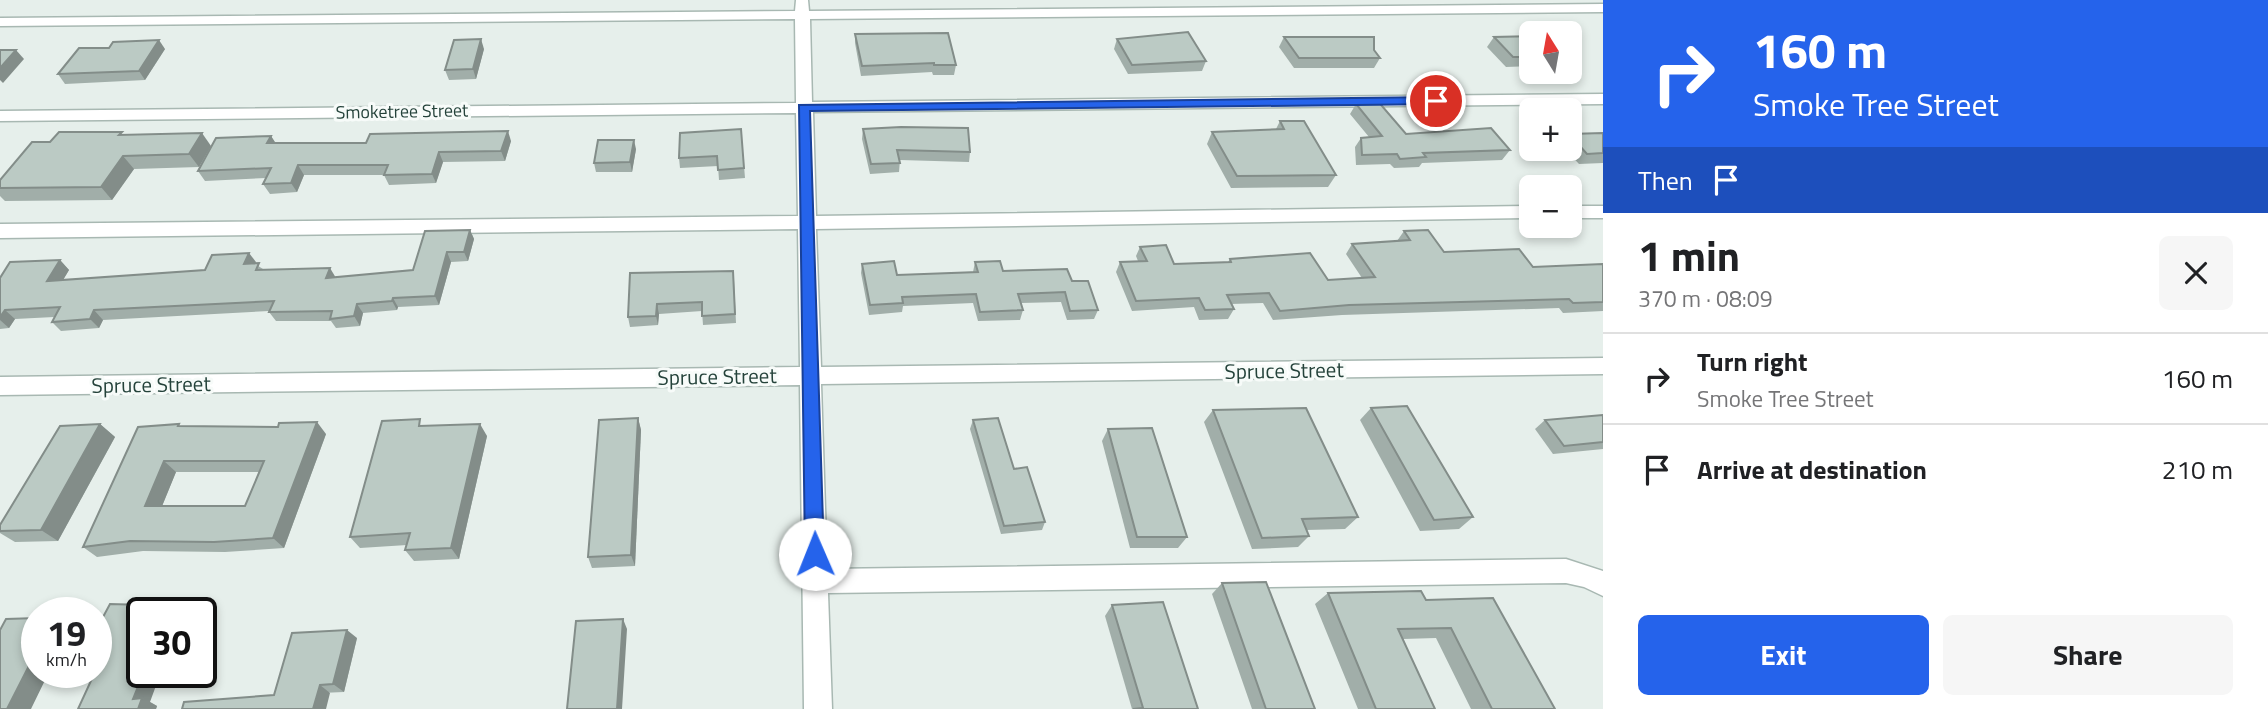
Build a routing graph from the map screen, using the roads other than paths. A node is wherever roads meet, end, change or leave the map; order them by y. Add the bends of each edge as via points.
1 (802, 7) edge
2 (1603, 8) edge
3 (0, 22) edge
4 (1603, 99) edge
5 (804, 107) junction
6 (0, 116) edge
7 (1519, 212) edge
8 (1582, 212) edge
9 (1603, 212) edge
10 (809, 221) junction
11 (0, 231) edge
12 (1603, 366) edge
13 (812, 375) junction
14 (0, 386) edge
15 (815, 581) junction
16 (1603, 584) edge
17 (818, 709) edge

1 - 2 street
1 - 3 street
1 - 5 street
4 - 5 street, Smoketree Street
5 - 6 street, Smoketree Street
5 - 10 street
7 - 10 street
8 - 9 street
10 - 11 street
10 - 13 street
12 - 13 street, Spruce Street
13 - 14 street, Spruce Street
13 - 15 street
15 - 16 street via 1566,571
15 - 17 street

